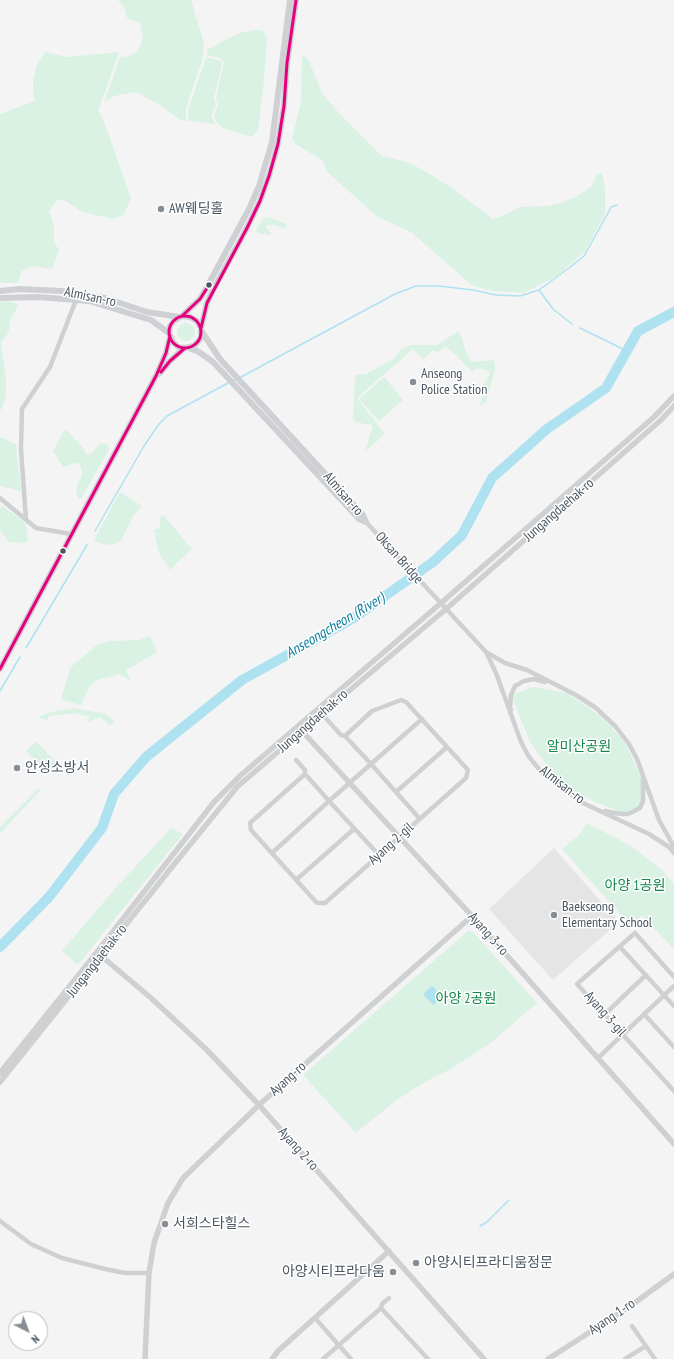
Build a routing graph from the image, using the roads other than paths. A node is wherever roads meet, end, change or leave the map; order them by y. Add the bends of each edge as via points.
1 (290, 0) edge
2 (296, 0) edge
3 (0, 291) edge
4 (0, 298) edge
5 (76, 300) junction
6 (181, 317) junction
7 (201, 330) junction
8 (169, 334) junction
9 (187, 348) junction
10 (156, 376) junction
11 (674, 396) edge
12 (674, 406) edge
13 (0, 498) edge
14 (26, 520) junction
15 (366, 522) junction
16 (71, 534) junction
17 (431, 593) joint
18 (441, 603) junction
19 (446, 609) junction
20 (486, 652) junction
21 (0, 669) edge
22 (563, 689) junction
23 (322, 714) junction
24 (422, 719) junction
25 (297, 726) junction
26 (302, 731) junction
27 (518, 733) junction
28 (345, 736) junction
29 (446, 747) junction
30 (296, 760) dead end
31 (371, 764) junction
32 (642, 772) junction
33 (305, 774) junction
34 (350, 783) junction
35 (396, 792) junction
36 (329, 801) junction
37 (599, 810) junction
38 (420, 819) junction
39 (354, 829) junction
40 (399, 837) junction
41 (674, 847) edge
42 (272, 853) junction
43 (674, 853) edge
44 (378, 855) junction
45 (296, 880) junction
46 (472, 916) junction
47 (620, 947) junction
48 (99, 954) junction
49 (646, 975) junction
50 (674, 977) edge
51 (674, 986) edge
52 (664, 995) junction
53 (674, 1006) edge
54 (605, 1014) junction
55 (644, 1014) junction
56 (623, 1034) junction
57 (674, 1047) edge
58 (598, 1058) junction
59 (0, 1072) edge
60 (0, 1082) edge
61 (674, 1091) edge
62 (259, 1105) junction
63 (674, 1144) edge
64 (0, 1220) edge
65 (389, 1251) junction
66 (149, 1273) junction
67 (674, 1274) edge
68 (389, 1298) dead end
69 (381, 1308) junction
70 (315, 1318) junction
71 (632, 1326) dead end
72 (339, 1345) junction
73 (646, 1346) junction
74 (145, 1359) edge
75 (272, 1359) edge
76 (324, 1359) edge
77 (351, 1359) edge
78 (428, 1359) edge
79 (484, 1359) edge
80 (548, 1359) edge
81 (625, 1359) edge
82 (656, 1359) edge

1 - 6 main road via 272,142 259,186 200,299
2 - 7 main road via 283,113 269,176 248,228 212,292
3 - 6 main road, Almisan-ro via 62,291 105,298 147,312
4 - 5 main road, Almisan-ro
5 - 8 main road, Almisan-ro via 138,316 159,325
5 - 14 street via 50,367 22,409 21,449
6 - 7 main road via 190,316 197,321
6 - 8 main road via 170,326
7 - 9 main road via 198,342
7 - 15 main road, Almisan-ro via 220,359 363,515
8 - 9 main road via 172,342 178,347
8 - 10 main road via 166,353
9 - 10 main road
9 - 15 main road, Almisan-ro via 199,352 213,362 359,519
10 - 16 main road
11 - 18 street, Jungangdaehak-ro via 655,416
12 - 19 street, Jungangdaehak-ro via 640,439
13 - 14 street
14 - 16 street via 36,528
15 - 17 street, Oksan Bridge
16 - 21 main road
17 - 18 street, Almisan-ro
18 - 19 street, Almisan-ro
18 - 25 street, Jungangdaehak-ro
19 - 20 street, Almisan-ro
19 - 23 street, Jungangdaehak-ro
20 - 22 street, Almisan-ro
20 - 27 street, Almisan-ro
22 - 27 street via 534,679 515,686 510,707
22 - 32 street, Almisan-ro via 596,708 616,727 629,744
23 - 26 street, Jungangdaehak-ro
23 - 28 street via 341,735
24 - 28 street, Ayang 2-gil via 401,700 372,711
24 - 29 street, Ayang 2-gil
24 - 31 street
25 - 26 street, Ayang 3-ro
25 - 48 street, Jungangdaehak-ro via 240,775 214,802
26 - 34 street, Ayang 3-ro
26 - 48 street, Jungangdaehak-ro via 237,787
27 - 37 street, Almisan-ro via 530,757 544,775 583,803
28 - 31 street
29 - 35 street
29 - 38 street, Ayang 2-gil via 468,770 466,778
30 - 33 street via 305,770
31 - 34 street
31 - 35 street
32 - 37 street via 643,801 640,808 621,814
32 - 41 street, Almisan-ro via 659,820
33 - 36 street
33 - 42 street, Ayang 2-gil via 250,823 251,830
34 - 36 street
34 - 40 street, Ayang 3-ro
35 - 38 street
36 - 39 street
36 - 42 street
37 - 43 street, Almisan-ro via 649,834
38 - 40 street, Ayang 2-gil
39 - 44 street
39 - 45 street
40 - 44 street, Ayang 2-gil
40 - 46 street, Ayang 3-ro
42 - 45 street, Ayang 2-gil
44 - 45 street, Ayang 2-gil via 325,903 317,903
46 - 58 street, Ayang 3-ro
46 - 62 street, Ayang-ro
47 - 49 street
47 - 50 street, Ayang 3-gil via 635,933
47 - 54 street, Ayang 3-gil via 578,984
48 - 59 street, Jungangdaehak-ro
48 - 60 street, Jungangdaehak-ro
48 - 62 street, Ayang 2-ro via 207,1050
49 - 52 street
49 - 54 street
51 - 52 street
52 - 53 street
52 - 55 street
54 - 56 street, Ayang 3-gil
55 - 56 street
55 - 57 street
56 - 58 street
56 - 61 street, Ayang 3-gil
58 - 63 street, Ayang 3-ro
62 - 65 street, Ayang 2-ro
62 - 66 street, Ayang-ro via 183,1178 160,1223
64 - 66 street via 31,1244 62,1258 126,1273
65 - 70 street
65 - 79 street, Ayang 2-ro
66 - 74 street, Ayang-ro
67 - 80 street, Ayang 1-ro via 629,1307
68 - 69 street
69 - 72 street
69 - 78 street
70 - 72 street
70 - 75 street
71 - 73 street
72 - 76 street
72 - 77 street
73 - 81 street
73 - 82 street

